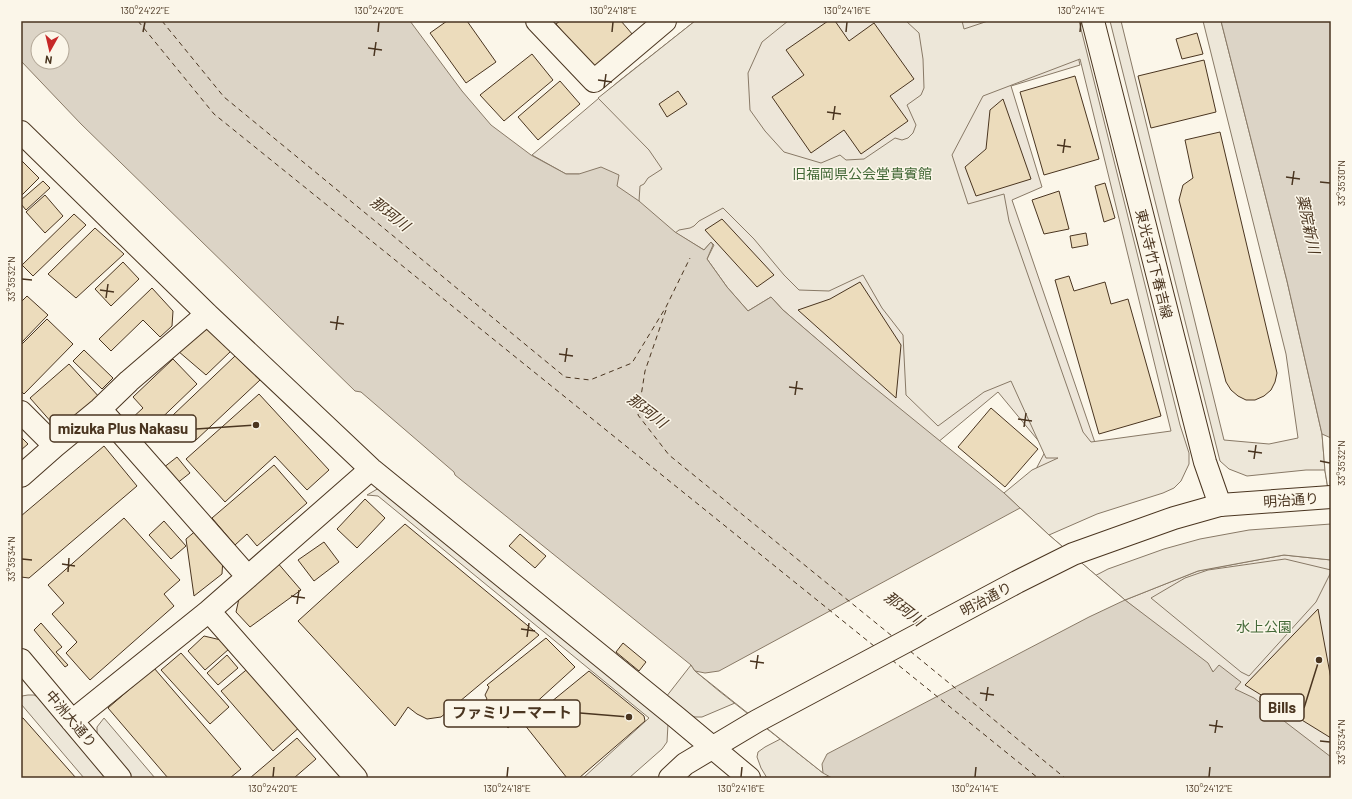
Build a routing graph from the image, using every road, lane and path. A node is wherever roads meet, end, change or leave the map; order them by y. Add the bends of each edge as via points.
1 (537, 21) edge
2 (665, 21) edge
3 (1093, 21) edge
4 (21, 132) edge
5 (207, 314) junction
6 (100, 409) junction
7 (21, 412) edge
8 (55, 446) junction
9 (371, 469) junction
10 (21, 476) edge
11 (1330, 497) edge
12 (1220, 505) junction
13 (248, 577) junction
14 (209, 611) junction
15 (23, 666) edge
16 (72, 721) junction
17 (713, 748) junction
18 (120, 778) edge
19 (356, 778) edge
20 (670, 778) edge
21 (749, 778) edge

1 - 2 street via 594,81
3 - 12 street, 東光寺竹下春吉線 via 1205,462
4 - 5 street
5 - 6 street via 128,381
5 - 9 street
6 - 8 street
6 - 13 street
7 - 8 street
8 - 10 street
9 - 13 street
9 - 17 street
11 - 12 street, 明治通り
12 - 17 street, 明治通り via 1174,518 1073,554 757,721
13 - 14 street
14 - 16 street
14 - 19 street
15 - 16 street, 中洲大通り
16 - 18 street, 中洲大通り
17 - 20 street, 明治通り via 685,764
17 - 21 street

